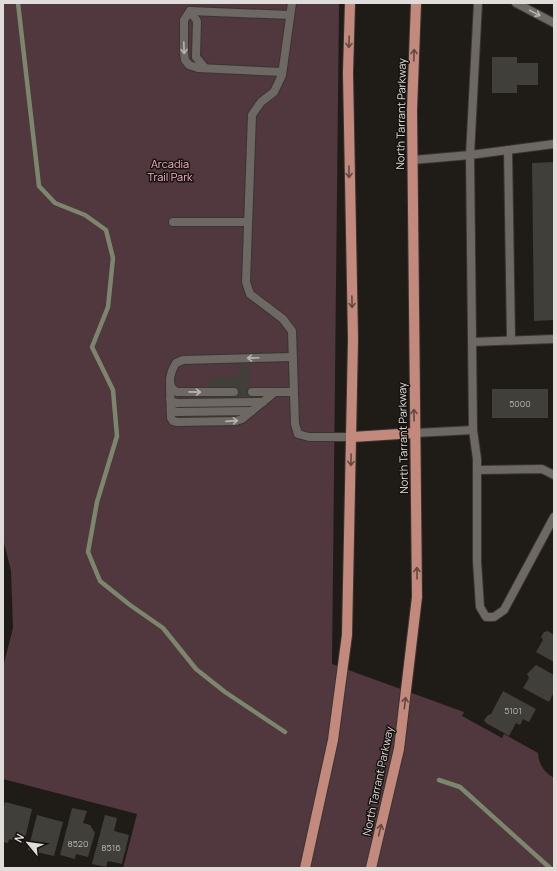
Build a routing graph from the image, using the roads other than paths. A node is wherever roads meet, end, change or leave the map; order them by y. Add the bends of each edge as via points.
1 (292, 3) edge
2 (350, 3) edge
3 (416, 3) edge
4 (478, 3) edge
5 (516, 3) edge
6 (190, 11) junction
7 (290, 15) junction
8 (554, 23) edge
9 (206, 68) junction
10 (282, 72) junction
11 (554, 144) edge
12 (508, 150) junction
13 (470, 155) junction
14 (412, 160) junction
15 (173, 222) dead end
16 (248, 222) junction
17 (511, 339) junction
18 (554, 339) edge
19 (472, 342) junction
20 (292, 357) junction
21 (170, 386) junction
22 (234, 392) dead end
23 (252, 392) dead end
24 (275, 392) junction
25 (294, 392) junction
26 (170, 398) junction
27 (263, 402) junction
28 (473, 430) junction
29 (415, 433) junction
30 (352, 437) junction
31 (477, 470) junction
32 (554, 475) edge
33 (554, 517) edge
34 (305, 868) edge
35 (371, 868) edge

1 - 7 lane
2 -> 30 main road via 348,73 353,339
14 -> 3 main road, North Tarrant Parkway
4 - 13 lane
5 -> 8 lane
6 - 7 lane
6 - 9 lane via 197,21 196,57
6 -> 9 lane via 184,20 185,60 189,65
7 - 10 lane
9 - 10 lane
10 - 16 lane via 274,92 261,102 252,115
11 - 12 lane
12 - 13 lane
12 - 17 lane
13 - 14 lane
13 - 19 lane
29 -> 14 main road, North Tarrant Parkway
15 - 16 lane
16 - 20 lane via 246,282 250,294 283,319 292,331
17 - 18 lane
17 - 19 lane
19 - 28 lane
20 -> 21 lane via 183,360 176,363 171,371
20 - 25 lane
21 -> 22 lane via 177,392
21 - 26 lane
23 - 24 lane
24 - 25 lane
24 - 27 lane
25 - 30 lane via 295,424 298,434 309,437
26 - 27 lane via 177,403
26 -> 27 lane via 171,408 177,412 252,411
28 - 29 lane
28 - 31 lane
29 - 30 main road
35 -> 29 main road, North Tarrant Parkway via 399,748 417,597
30 -> 34 main road via 347,635 333,740
31 - 32 lane via 542,468
31 - 33 lane via 477,561 480,607 486,617 504,610

